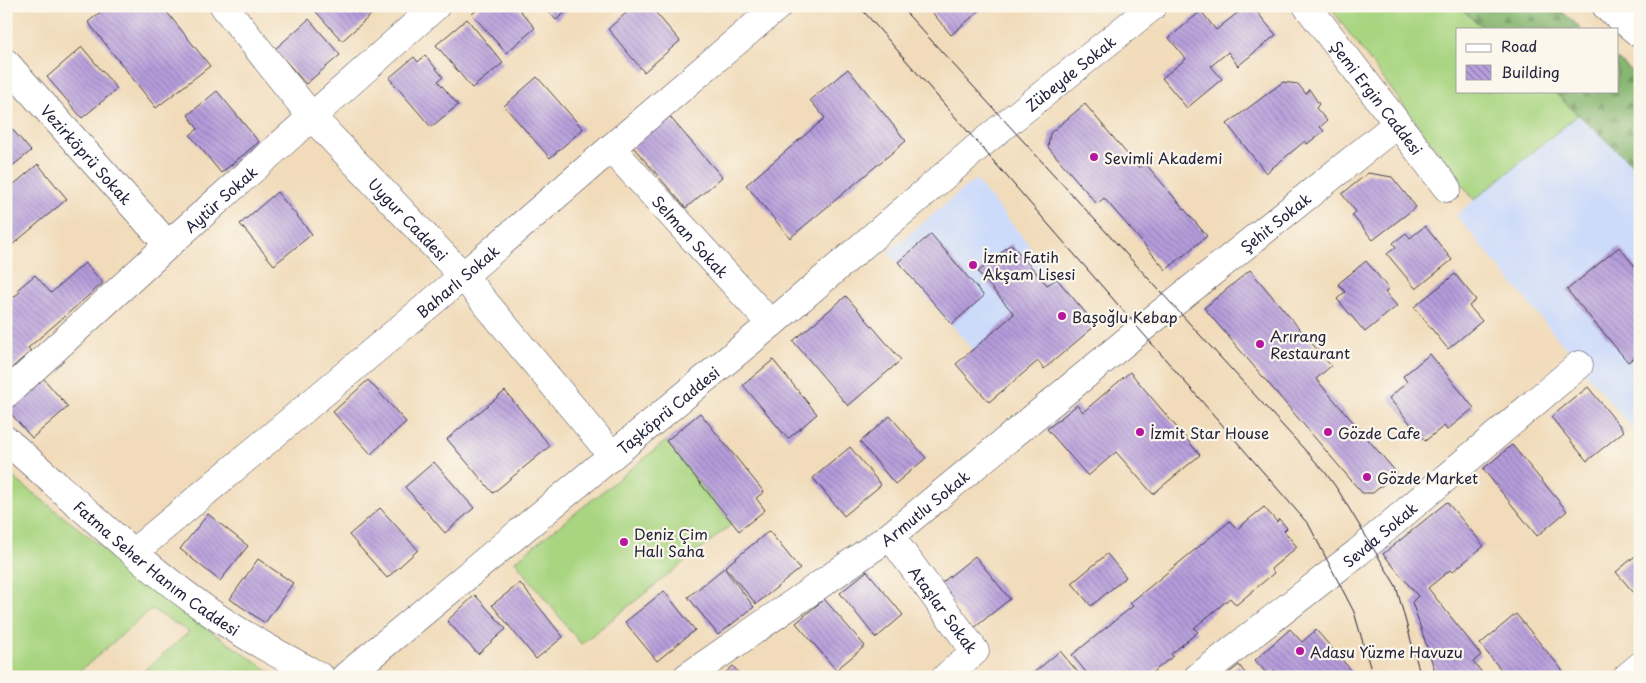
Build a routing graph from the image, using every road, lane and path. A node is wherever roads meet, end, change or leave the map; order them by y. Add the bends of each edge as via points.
1 (224, 6) edge
2 (436, 6) edge
3 (778, 6) edge
4 (1153, 6) edge
5 (1307, 6) edge
6 (1606, 6) edge
7 (1640, 34) edge
8 (6, 63) edge
9 (312, 116) junction
10 (1397, 124) junction
11 (986, 140) joint
12 (611, 148) junction
13 (1447, 188) dead end
14 (168, 245) junction
15 (463, 276) junction
16 (1151, 320) joint
17 (771, 324) junction
18 (1580, 365) dead end
19 (6, 394) edge
20 (6, 440) edge
21 (612, 455) junction
22 (890, 536) junction
23 (134, 552) junction
24 (1640, 666) edge
25 (321, 677) edge
26 (345, 677) edge
27 (687, 677) edge
28 (946, 677) edge
29 (1198, 677) edge
30 (1627, 677) edge

1 - 9 main road, Uygur Caddesi
2 - 9 main road, Aytür Sokak
3 - 12 main road, Baharlı Sokak
4 - 11 main road, Zübeyde Sokak
5 - 10 main road, Şemi Ergin Caddesi
6 - 7 main road
8 - 14 main road, Vezirköprü Sokak
9 - 14 main road, Aytür Sokak
9 - 15 main road, Uygur Caddesi
10 - 13 main road, Şemi Ergin Caddesi
10 - 16 main road, Şehit Sokak
11 - 17 main road, Taşköprü Caddesi
12 - 15 main road, Baharlı Sokak
12 - 17 main road, Selman Sokak
14 - 19 main road, Aytür Sokak
15 - 21 main road, Uygur Caddesi
15 - 23 main road, Baharlı Sokak
16 - 22 main road, Armutlu Sokak
17 - 21 main road, Taşköprü Caddesi
18 - 29 main road, Sevda Sokak via 1356,553
20 - 23 main road, Fatma Seher Hanım Caddesi
21 - 26 main road, Taşköprü Caddesi
22 - 27 main road, Armutlu Sokak
22 - 28 main road, Ataşlar Sokak via 975,651
23 - 25 main road, Fatma Seher Hanım Caddesi via 197,603 256,642
24 - 30 main road

